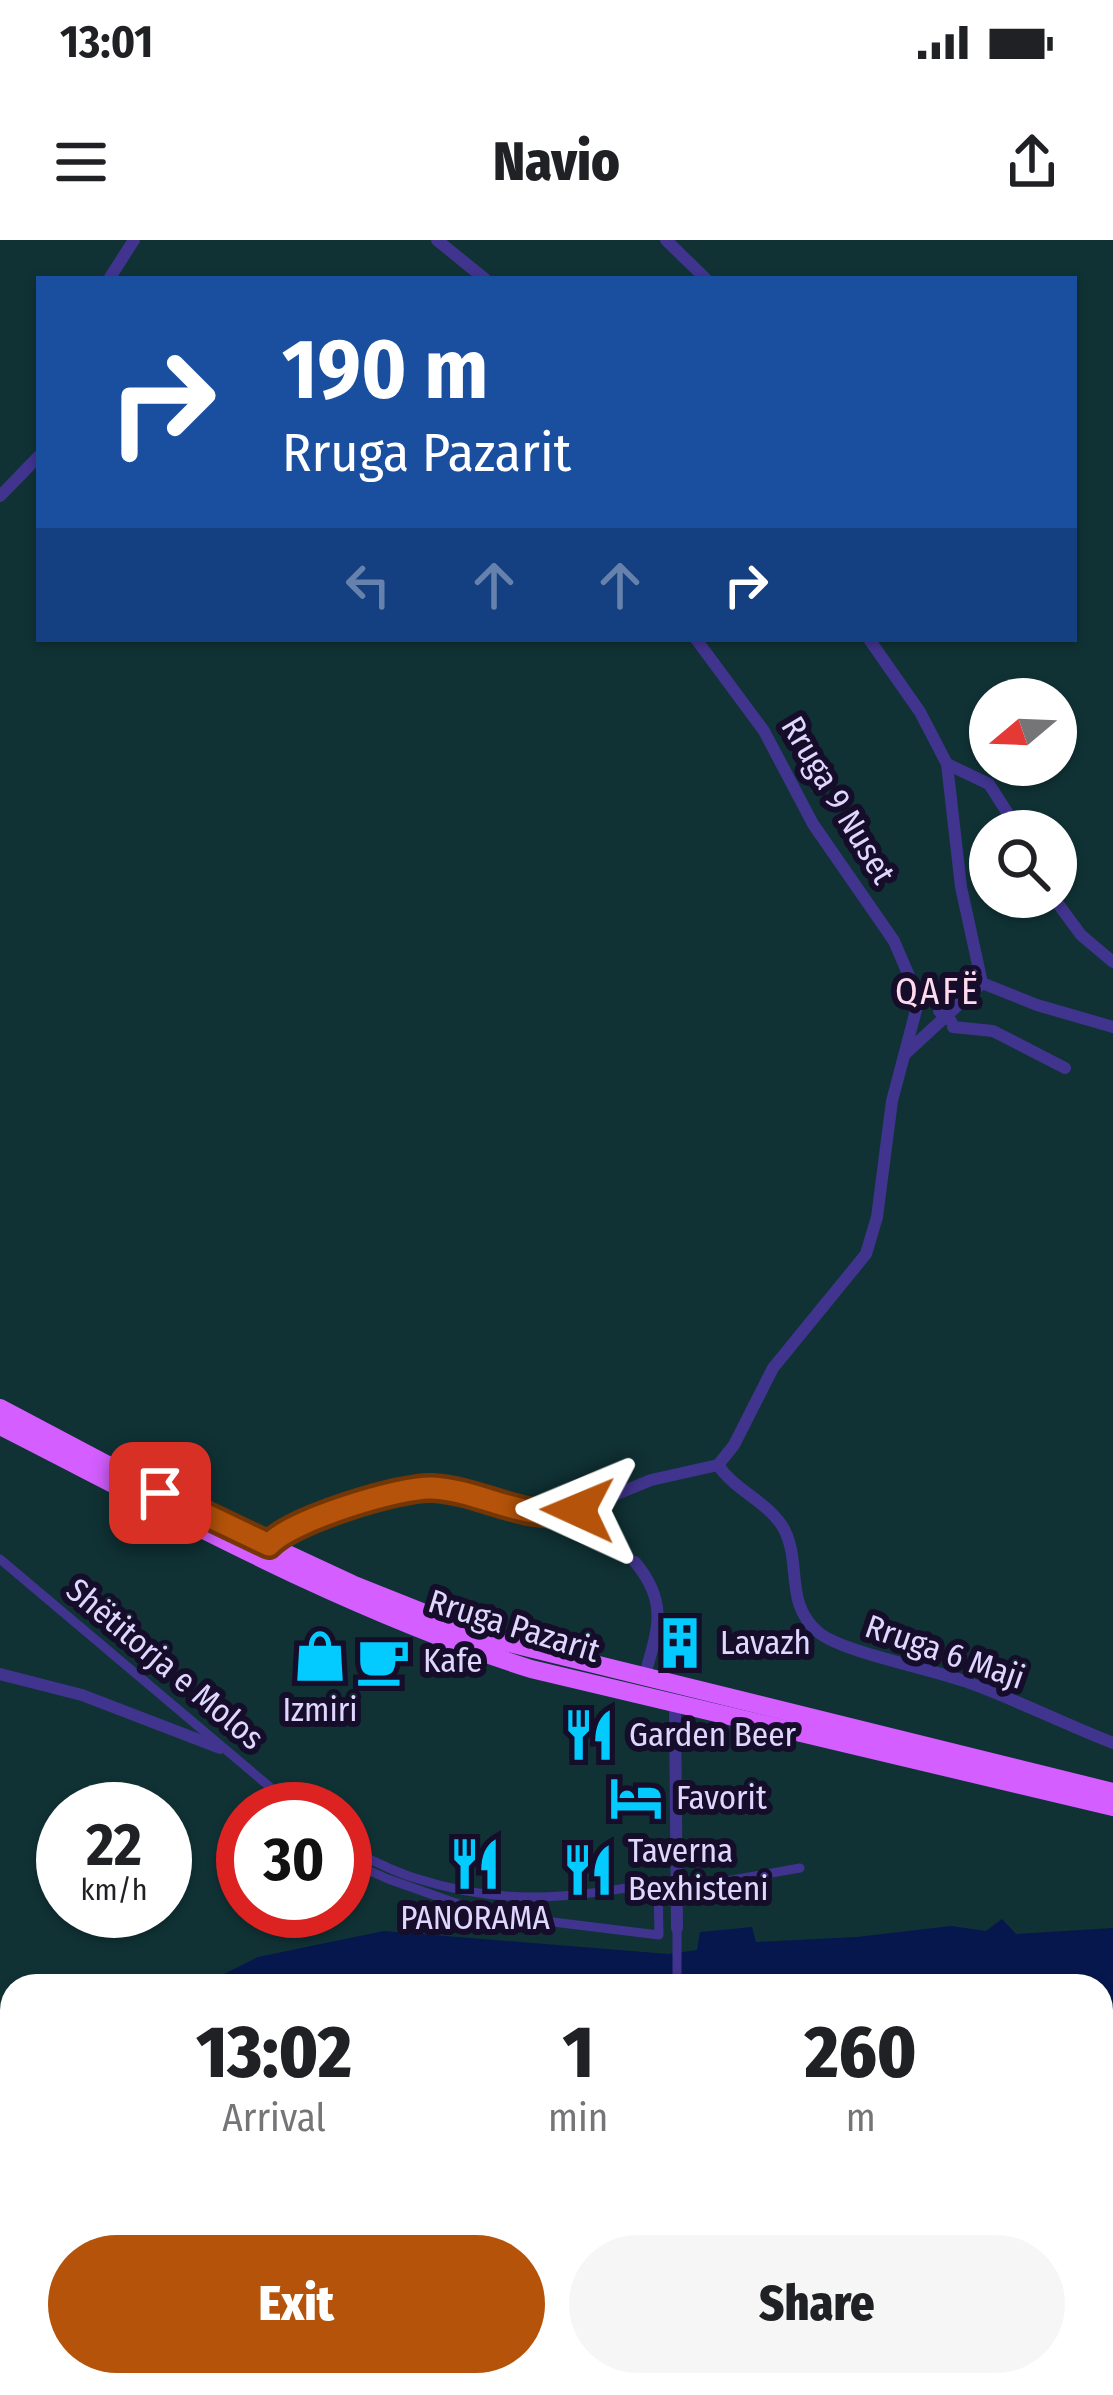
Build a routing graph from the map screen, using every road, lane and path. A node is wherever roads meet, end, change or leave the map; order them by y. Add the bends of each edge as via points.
1 (134, 240) edge
2 (437, 240) edge
3 (666, 240) edge
4 (111, 276) edge
5 (480, 276) edge
6 (703, 276) edge
7 (36, 460) edge
8 (0, 496) edge
9 (698, 642) edge
10 (871, 642) edge
11 (946, 764) junction
12 (1005, 810) edge
13 (1068, 918) edge
14 (1113, 962) edge
15 (982, 983) junction
16 (919, 999) junction
17 (1113, 1027) edge
18 (905, 1054) junction
19 (1065, 1068) dead end
20 (0, 1408) edge
21 (0, 1426) edge
22 (718, 1465) junction
23 (269, 1545) junction
24 (0, 1559) edge
25 (635, 1562) dead end
26 (0, 1674) edge
27 (644, 1678) junction
28 (675, 1703) junction
29 (1113, 1743) edge
30 (220, 1748) junction
31 (262, 1782) edge
32 (1111, 1797) edge
33 (345, 1851) edge
34 (800, 1868) dead end
35 (676, 1890) junction
36 (676, 1928) joint
37 (677, 1974) edge

1 - 4 street
2 - 5 street
3 - 6 street
7 - 8 street
9 - 16 street, Rruga 9 Nuset via 764,731 813,824 883,923
10 - 11 street
11 - 12 street via 989,784
11 - 15 street
13 - 14 street
15 - 17 street
15 - 18 street
16 - 18 street
16 - 19 street via 948,1020 993,1031
18 - 22 street via 866,1254 773,1368
20 - 23 main road, Rruga Pazarit
21 - 28 main road, Rruga Pazarit via 351,1602 531,1669
22 - 23 street via 552,1516 436,1488 413,1490 289,1529
22 - 29 street, Rruga 6 Maji via 781,1524 795,1598 826,1638 968,1682
23 - 27 main road, Rruga Pazarit via 485,1637
24 - 30 street, Shëtitorja e Molos
25 - 27 street via 661,1617
26 - 30 street via 82,1695
27 - 32 main road, Rruga Pazarit
28 - 32 main road, Rruga Pazarit
28 - 35 street
30 - 31 street, Shëtitorja e Molos
33 - 33 street via 388,1880 487,1914 658,1935 658,1883 560,1899 479,1895
34 - 35 street
35 - 36 street
36 - 37 street

